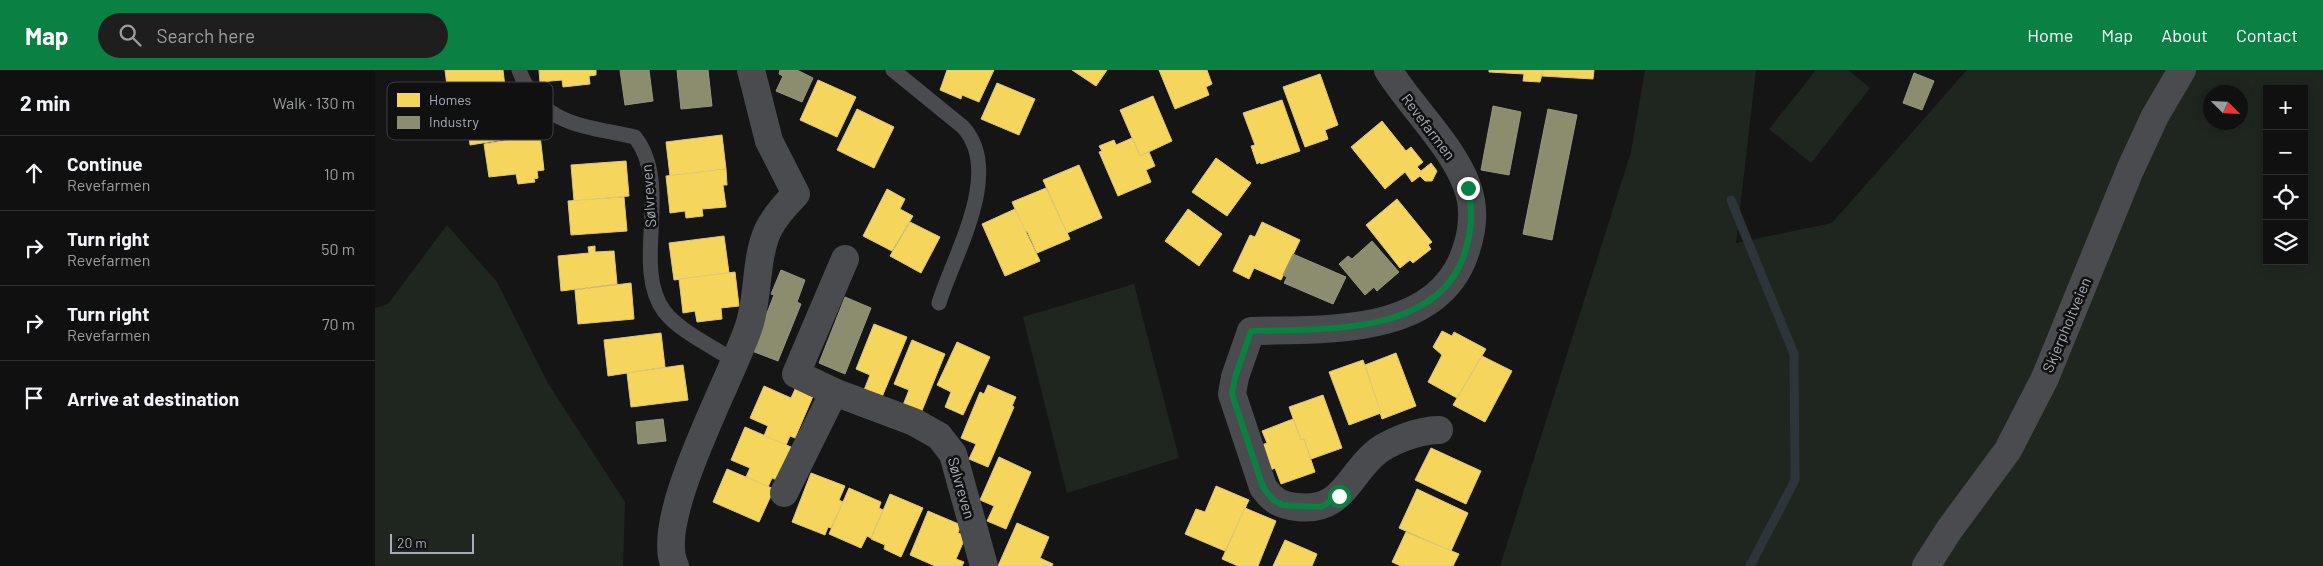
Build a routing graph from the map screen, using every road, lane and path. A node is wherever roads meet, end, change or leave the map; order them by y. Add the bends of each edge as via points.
1 (519, 70) edge
2 (751, 70) edge
3 (893, 70) edge
4 (1388, 70) edge
5 (2182, 70) edge
6 (524, 82) edge
7 (553, 112) edge
8 (845, 259) dead end
9 (939, 303) dead end
10 (735, 361) junction
11 (834, 392) junction
12 (1439, 430) dead end
13 (784, 493) dead end
14 (674, 565) edge
15 (984, 566) edge
16 (1925, 566) edge

1 - 6 lane, Sølvreven
2 - 10 street via 769,140 796,194 777,215 763,244 756,302
3 - 9 lane via 963,127 971,136 977,152 979,173 974,203
4 - 12 street, Revefarmen via 1459,167 1468,188 1473,210 1472,228 1461,266 1438,296 1398,316 1334,329 1251,331 1232,394 1263,487 1272,499 1282,505 1321,507 1339,496 1378,452 1405,439
5 - 16 street, Skjerpholtveien via 2155,116 2130,170 2107,232 2032,404 2007,450
7 - 10 lane, Sølvreven via 574,125 635,137 648,162 653,218 651,275 655,298 677,325
8 - 11 street, Sølvreven via 796,374
10 - 14 street via 701,438 682,492 671,536
11 - 13 street
11 - 15 street, Sølvreven via 914,422 939,436 953,454

